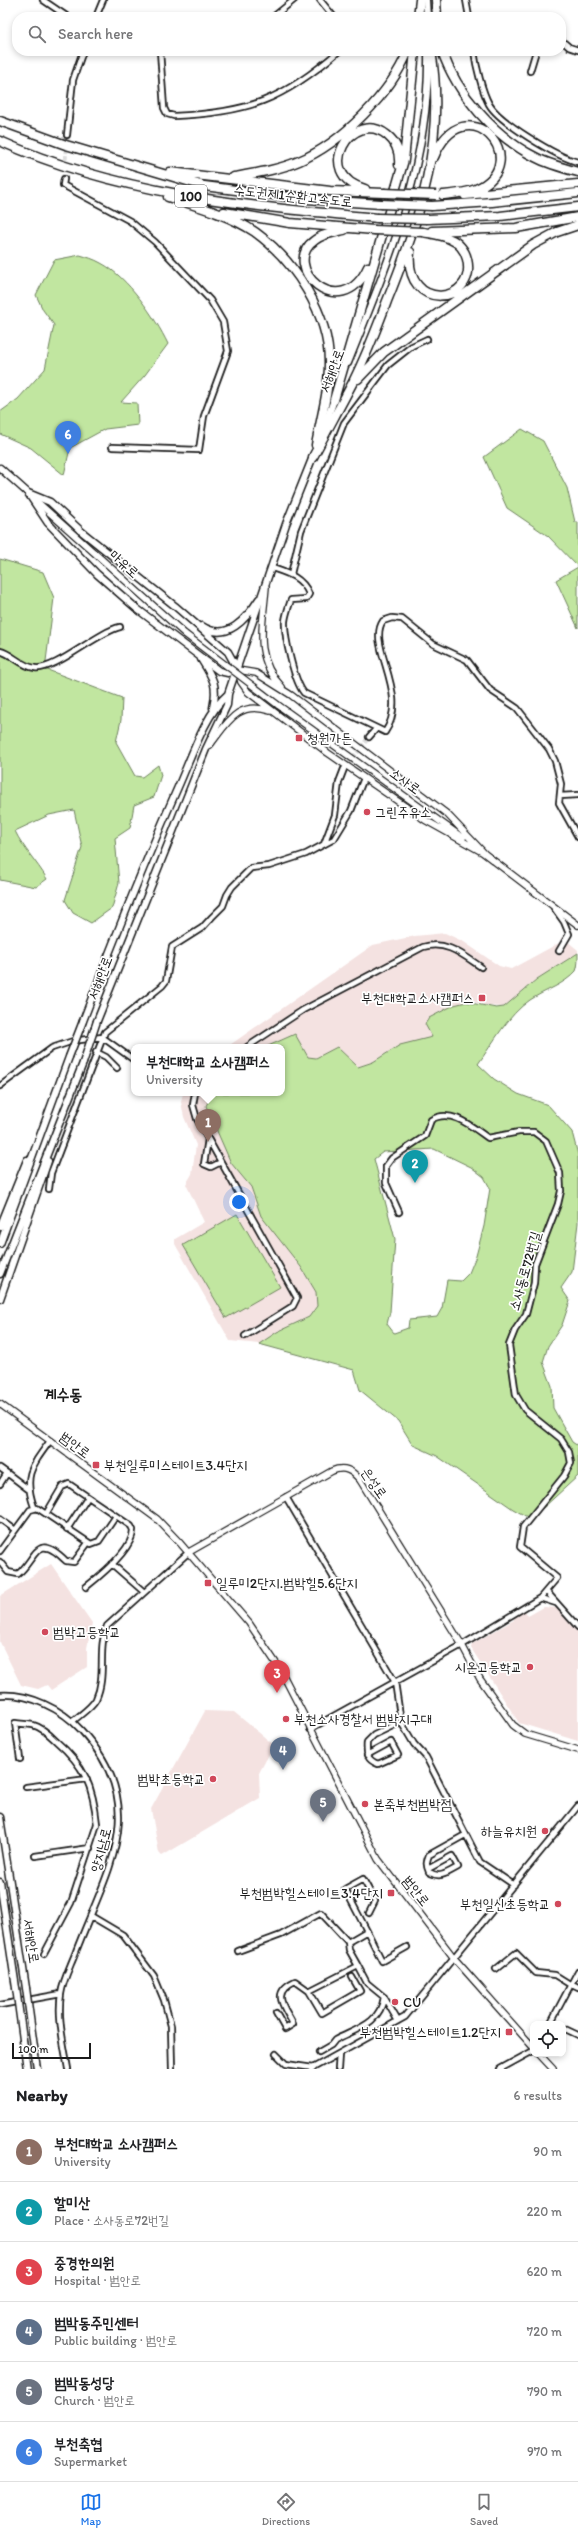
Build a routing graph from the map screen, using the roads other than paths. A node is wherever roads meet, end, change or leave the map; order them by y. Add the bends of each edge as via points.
1 (43, 0) edge
2 (103, 0) edge
3 (294, 0) edge
4 (320, 0) edge
5 (436, 0) edge
6 (466, 0) edge
7 (422, 1) edge
8 (61, 12) edge
9 (98, 12) edge
10 (279, 12) edge
11 (330, 12) edge
12 (419, 12) edge
13 (425, 12) edge
14 (437, 12) edge
15 (468, 12) edge
16 (566, 44) edge
17 (578, 50) edge
18 (81, 56) edge
19 (160, 56) edge
20 (333, 56) edge
21 (406, 56) edge
22 (415, 56) edge
23 (428, 56) edge
24 (431, 56) edge
25 (444, 56) edge
26 (475, 56) edge
27 (534, 56) edge
28 (530, 71) dead end
29 (0, 116) edge
30 (0, 121) edge
31 (27, 132) junction
32 (67, 135) tunnel mouth
33 (0, 143) edge
34 (432, 162) junction
35 (578, 162) edge
36 (146, 169) junction
37 (578, 172) edge
38 (226, 178) junction
39 (64, 179) dead end
40 (399, 181) junction
41 (578, 184) edge
42 (136, 187) junction
43 (384, 193) junction
44 (578, 193) edge
45 (440, 195) junction
46 (191, 204) junction
47 (578, 207) edge
48 (578, 217) edge
49 (578, 224) edge
50 (350, 228) junction
51 (423, 232) junction
52 (411, 241) junction
53 (378, 244) junction
54 (427, 339) dead end
55 (334, 400) junction
56 (334, 415) junction
57 (112, 447) dead end
58 (313, 457) junction
59 (0, 468) edge
60 (28, 493) junction
61 (272, 568) junction
62 (292, 574) junction
63 (266, 587) junction
64 (175, 606) junction
65 (120, 627) dead end
66 (0, 651) edge
67 (199, 656) junction
68 (237, 672) junction
69 (228, 694) junction
70 (291, 695) junction
71 (276, 714) junction
72 (212, 715) junction
73 (376, 729) junction
74 (369, 738) tunnel mouth
75 (206, 750) junction
76 (344, 769) tunnel mouth
77 (364, 778) junction
78 (578, 795) edge
79 (560, 796) junction
80 (578, 837) edge
81 (324, 844) junction
82 (484, 853) junction
83 (549, 903) junction
84 (578, 925) edge
85 (559, 951) dead end
86 (481, 967) dead end
87 (102, 1037) junction
88 (252, 1044) edge
89 (96, 1052) junction
90 (131, 1058) edge
91 (117, 1068) dead end
92 (0, 1086) edge
93 (195, 1096) edge
94 (44, 1126) junction
95 (56, 1131) junction
96 (208, 1139) junction
97 (221, 1162) junction
98 (49, 1189) dead end
99 (399, 1212) dead end
100 (0, 1227) edge
101 (0, 1244) edge
102 (0, 1274) edge
103 (0, 1299) edge
104 (245, 1336) dead end
105 (0, 1404) edge
106 (50, 1441) junction
107 (0, 1468) edge
108 (7, 1474) junction
109 (0, 1484) edge
110 (28, 1489) junction
111 (88, 1497) junction
112 (286, 1497) junction
113 (34, 1508) junction
114 (46, 1514) junction
115 (116, 1516) junction
116 (0, 1519) edge
117 (14, 1529) junction
118 (67, 1529) junction
119 (88, 1543) junction
120 (0, 1551) edge
121 (189, 1552) junction
122 (0, 1562) edge
123 (112, 1564) junction
124 (86, 1586) dead end
125 (546, 1591) junction
126 (144, 1592) junction
127 (540, 1598) junction
128 (558, 1604) junction
129 (578, 1627) edge
130 (462, 1646) junction
131 (395, 1682) junction
132 (0, 1695) edge
133 (73, 1721) junction
134 (401, 1722) junction
135 (310, 1729) junction
136 (578, 1750) edge
137 (367, 1755) junction
138 (20, 1759) dead end
139 (87, 1779) junction
140 (26, 1787) dead end
141 (578, 1806) edge
142 (0, 1817) edge
143 (466, 1835) junction
144 (90, 1848) junction
145 (36, 1856) dead end
146 (428, 1869) junction
147 (0, 1882) edge
148 (514, 1885) junction
149 (369, 1914) dead end
150 (91, 1916) junction
151 (367, 1931) junction
152 (348, 1942) junction
153 (407, 1947) dead end
154 (238, 1951) dead end
155 (44, 1954) dead end
156 (454, 1958) junction
157 (358, 1966) junction
158 (496, 1969) dead end
159 (578, 1971) edge
160 (352, 1977) dead end
161 (571, 1984) junction
162 (578, 1987) edge
163 (309, 1991) junction
164 (61, 1994) junction
165 (384, 1997) junction
166 (0, 2005) edge
167 (276, 2013) dead end
168 (398, 2021) junction
169 (552, 2021) edge
170 (566, 2029) edge
171 (578, 2035) edge
172 (530, 2044) edge
173 (319, 2052) dead end
174 (530, 2053) edge
175 (276, 2054) dead end
176 (339, 2054) junction
177 (542, 2057) edge
178 (27, 2069) edge
179 (38, 2069) edge
180 (68, 2069) edge
181 (172, 2069) edge
182 (312, 2069) edge
183 (338, 2069) edge
184 (500, 2069) edge
185 (553, 2069) edge

1 - 8 street
2 - 9 street
3 - 10 street
4 - 11 street
5 - 14 highway
6 - 15 street
7 - 12 highway
7 - 13 main road
16 - 17 street
18 - 32 street via 73,80
19 - 20 street via 164,108 167,114 174,116 230,112 266,101 300,83
21 - 38 highway via 397,75 383,93 321,150 284,167
22 - 40 highway via 408,136
23 - 55 main road, 서해안로 via 422,134 405,215
24 - 34 highway via 436,119
25 - 37 highway via 462,91 503,135 535,157
26 - 35 street via 487,100 494,110 545,148
27 - 28 street
29 - 31 highway, 수도권제1순환고속도로 / 100
30 - 31 highway, 수도권제1순환고속도로 / 100
31 - 36 highway, 수도권제1순환고속도로 / 100
33 - 42 highway, 수도권제1순환고속도로 / 100 via 55,163
34 - 45 highway via 445,138 459,128 475,126 489,133 498,146 499,169 487,183 475,190
34 - 52 highway
36 - 38 highway
36 - 44 highway, 수도권제1순환고속도로 / 100, bridge via 204,186 256,194 381,204 432,206
38 - 43 highway via 330,191
39 - 57 street via 63,185 130,221 155,242 210,300 224,322 228,351 204,416 199,450
40 - 43 highway via 399,152 392,139 386,134 370,129 352,135 341,146 339,162 344,176 357,186
40 - 53 highway
41 - 45 highway via 476,195
42 - 46 highway
42 - 47 highway, 수도권제1순환고속도로 / 100, bridge via 247,206 377,218 500,216
43 - 45 highway, bridge
46 - 50 highway via 235,215
46 - 58 highway via 242,225 268,243 286,260 315,307 328,343 329,363 328,382
48 - 51 highway via 516,228
49 - 56 highway via 533,245 384,352 367,368
50 - 51 highway, bridge
50 - 53 highway via 314,240 306,252 304,264 307,274 318,288 337,293 354,286 366,270
51 - 52 highway via 450,238 466,255 468,277 458,290 443,296 430,295 420,290 411,276
52 - 56 highway via 363,362
53 - 55 highway
54 - 62 street via 412,346 388,365 344,423 301,531
55 - 58 main road, 서해안로
56 - 58 highway
58 - 61 main road, 서해안로 via 286,524
59 - 60 main road, 마유로
60 - 64 main road via 50,502 81,531
60 - 67 main road via 48,523 97,574 136,608
60 - 68 street, 마유로, bridge via 185,634
61 - 62 street
61 - 63 main road, 서해안로
62 - 73 street via 304,585 309,594 306,599 291,600 285,620 285,635 301,688 305,694
63 - 64 main road via 246,618 240,624 222,631 206,628
63 - 68 main road, 서해안로
63 - 70 street via 263,656 274,679
64 - 68 main road via 228,652
65 - 66 street via 108,630 78,650 38,669 22,665
67 - 68 main road via 219,671
67 - 72 main road via 215,685
68 - 69 main road, 서해안로
68 - 70 street via 256,673
68 - 71 street via 248,692
68 - 82 street, 소사로, bridge via 278,705
69 - 72 main road, 서해안로 via 218,702
69 - 75 main road, 서해안로 via 227,706
70 - 82 street via 447,814
71 - 75 street via 262,708 241,710
71 - 77 street
72 - 94 main road, 서해안로, bridge via 141,872
73 - 74 street
73 - 79 street via 385,732 392,721 392,681 379,635 383,622 396,618 406,622 433,644 467,660 490,690 517,708 549,749 555,761
75 - 95 main road, 서해안로, bridge via 97,1021
76 - 81 street via 339,782 335,815
77 - 81 street via 351,811 334,839
77 - 82 street via 424,820
78 - 79 street
79 - 80 street via 560,806
81 - 87 street via 306,854 269,866 251,868 232,887 223,906 202,928 172,947 166,981 162,986 109,1027
82 - 83 street, 소사로
83 - 84 street, 소사로
83 - 85 street via 568,930 568,938
86 - 88 street via 450,948 428,946 303,1010
87 - 89 street
87 - 90 street
87 - 92 street via 52,1048
89 - 91 street via 106,1057
89 - 98 street via 51,1173
93 - 96 street via 194,1110
94 - 100 main road via 20,1176
94 - 101 main road, 서해안로
95 - 102 main road, 서해안로
95 - 103 main road via 31,1215
96 - 97 street
96 - 97 street via 204,1164 211,1167
97 - 104 street via 297,1298 293,1306
99 - 125 street, 소사동로72번길 via 386,1182 386,1166 392,1158 425,1136 431,1120 439,1115 451,1116 488,1138 534,1132 546,1141 560,1173 561,1191 558,1204 535,1264 534,1283 526,1314 509,1345 516,1395 525,1410 560,1439 569,1452 571,1463 564,1476 523,1526 520,1547 557,1578
105 - 106 street, 범안로
106 - 110 street via 31,1467
106 - 121 street, 범안로 via 141,1506
107 - 108 street
108 - 109 street
108 - 110 street
110 - 113 street
111 - 114 street via 67,1483
111 - 115 street
111 - 118 street
112 - 121 street, 은성로
112 - 130 street, 은성로 via 337,1469 346,1469 354,1473
112 - 131 street
113 - 114 street
113 - 117 street
114 - 118 street
115 - 119 street via 99,1541
115 - 123 street via 131,1526 133,1534
116 - 117 street
117 - 120 street
118 - 119 street
119 - 122 street via 74,1562 66,1561 57,1552 46,1548 34,1552 18,1574 8,1572
121 - 126 street
121 - 135 street, 범안로 via 263,1642 280,1669
123 - 124 street
123 - 126 street
125 - 127 street, 소사동로72번길
125 - 128 street
126 - 133 street via 107,1626 103,1636 104,1670 95,1700
127 - 128 street
127 - 130 street
128 - 129 street
130 - 131 street
130 - 136 street, 은성로 via 486,1687 517,1729
131 - 134 street
131 - 135 street
132 - 133 street, 양지남로 via 26,1698 50,1707
133 - 150 street, 양지남로 via 94,1743 108,1767 116,1785 120,1806 119,1829 114,1849
134 - 137 street via 374,1735 366,1742
134 - 143 street via 414,1744 426,1757
135 - 156 street, 범안로 via 378,1859
137 - 137 street via 370,1761 378,1764 398,1756 391,1742
138 - 139 street via 15,1723 35,1725 71,1754
139 - 140 street
139 - 144 street via 91,1788 96,1824
141 - 148 street
142 - 179 main road, 서해안로, bridge
143 - 146 street via 429,1855
143 - 148 street via 480,1862
144 - 145 street
144 - 155 street via 71,1903
146 - 146 street via 428,1872 440,1876 458,1867 452,1856
147 - 178 main road, 서해안로, bridge
148 - 156 street
149 - 151 street via 375,1902 364,1879 345,1889
150 - 164 street, 양지남로
150 - 181 street via 123,1935 154,1976 171,2026
151 - 152 street
151 - 153 street via 382,1961
152 - 154 street via 321,1913 281,1935
152 - 157 street via 349,1950
156 - 168 street
156 - 172 street, 범안로
157 - 163 street
157 - 165 street via 367,1983
158 - 161 street via 516,1953 536,1973 555,1975
159 - 161 street
160 - 163 street via 360,1991 322,2013
161 - 162 street
161 - 169 street
163 - 167 street via 295,1981 285,1985 280,1993 280,1999 294,2024 285,2029
164 - 166 street
164 - 180 street, 양지남로 via 61,2022
165 - 168 street
165 - 173 street via 382,2010 376,2018 335,2040
168 - 176 street
170 - 171 street
174 - 184 street
175 - 182 street via 286,2064
176 - 182 street
176 - 183 street
177 - 185 street

